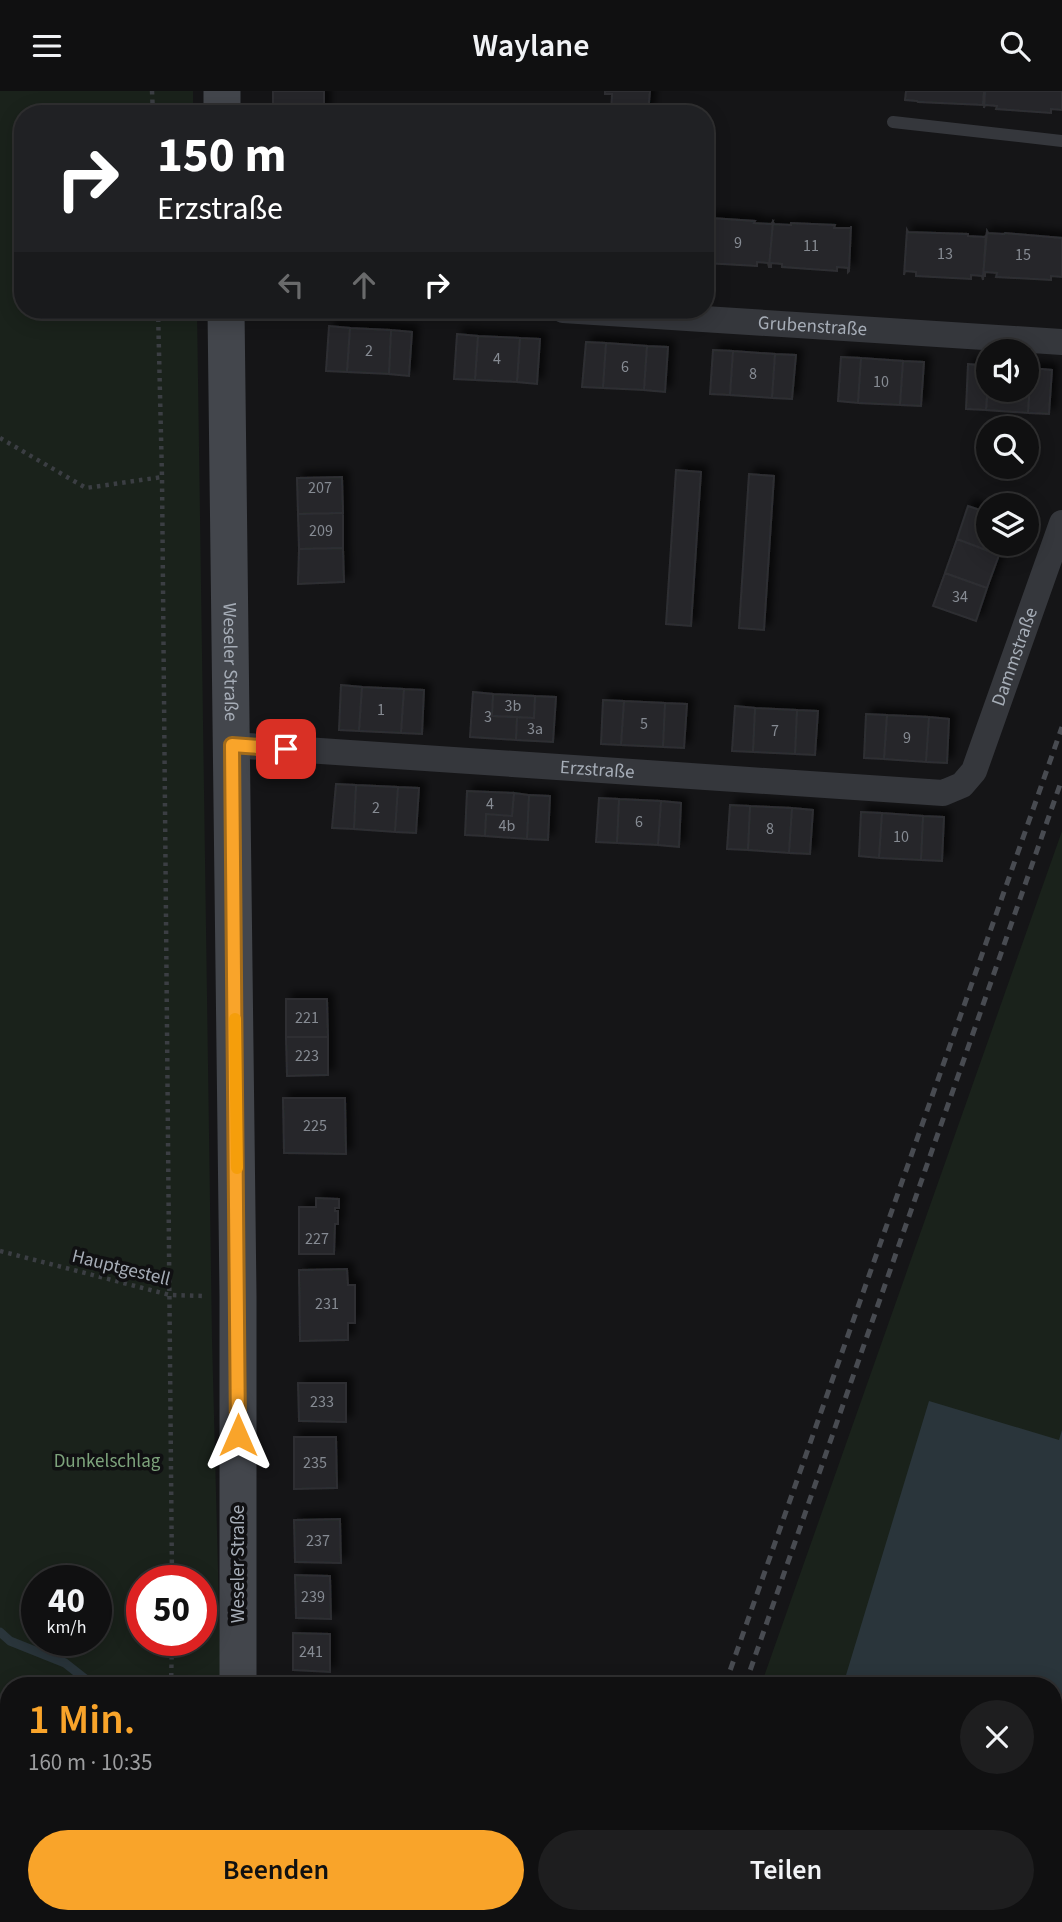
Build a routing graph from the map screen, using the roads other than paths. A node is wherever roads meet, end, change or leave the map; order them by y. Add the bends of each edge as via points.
1 (893, 122) dead end
2 (1062, 141) edge
3 (226, 319) edge
4 (703, 319) edge
5 (1062, 342) edge
6 (1062, 523) edge
7 (232, 745) junction
8 (962, 785) joint
9 (238, 1677) edge

1 - 2 lane
3 - 7 main road, Weseler Straße
4 - 5 street, Grubenstraße
6 - 8 street, Dammstraße via 974,771
7 - 8 street, Erzstraße via 943,793
7 - 9 main road, Weseler Straße

